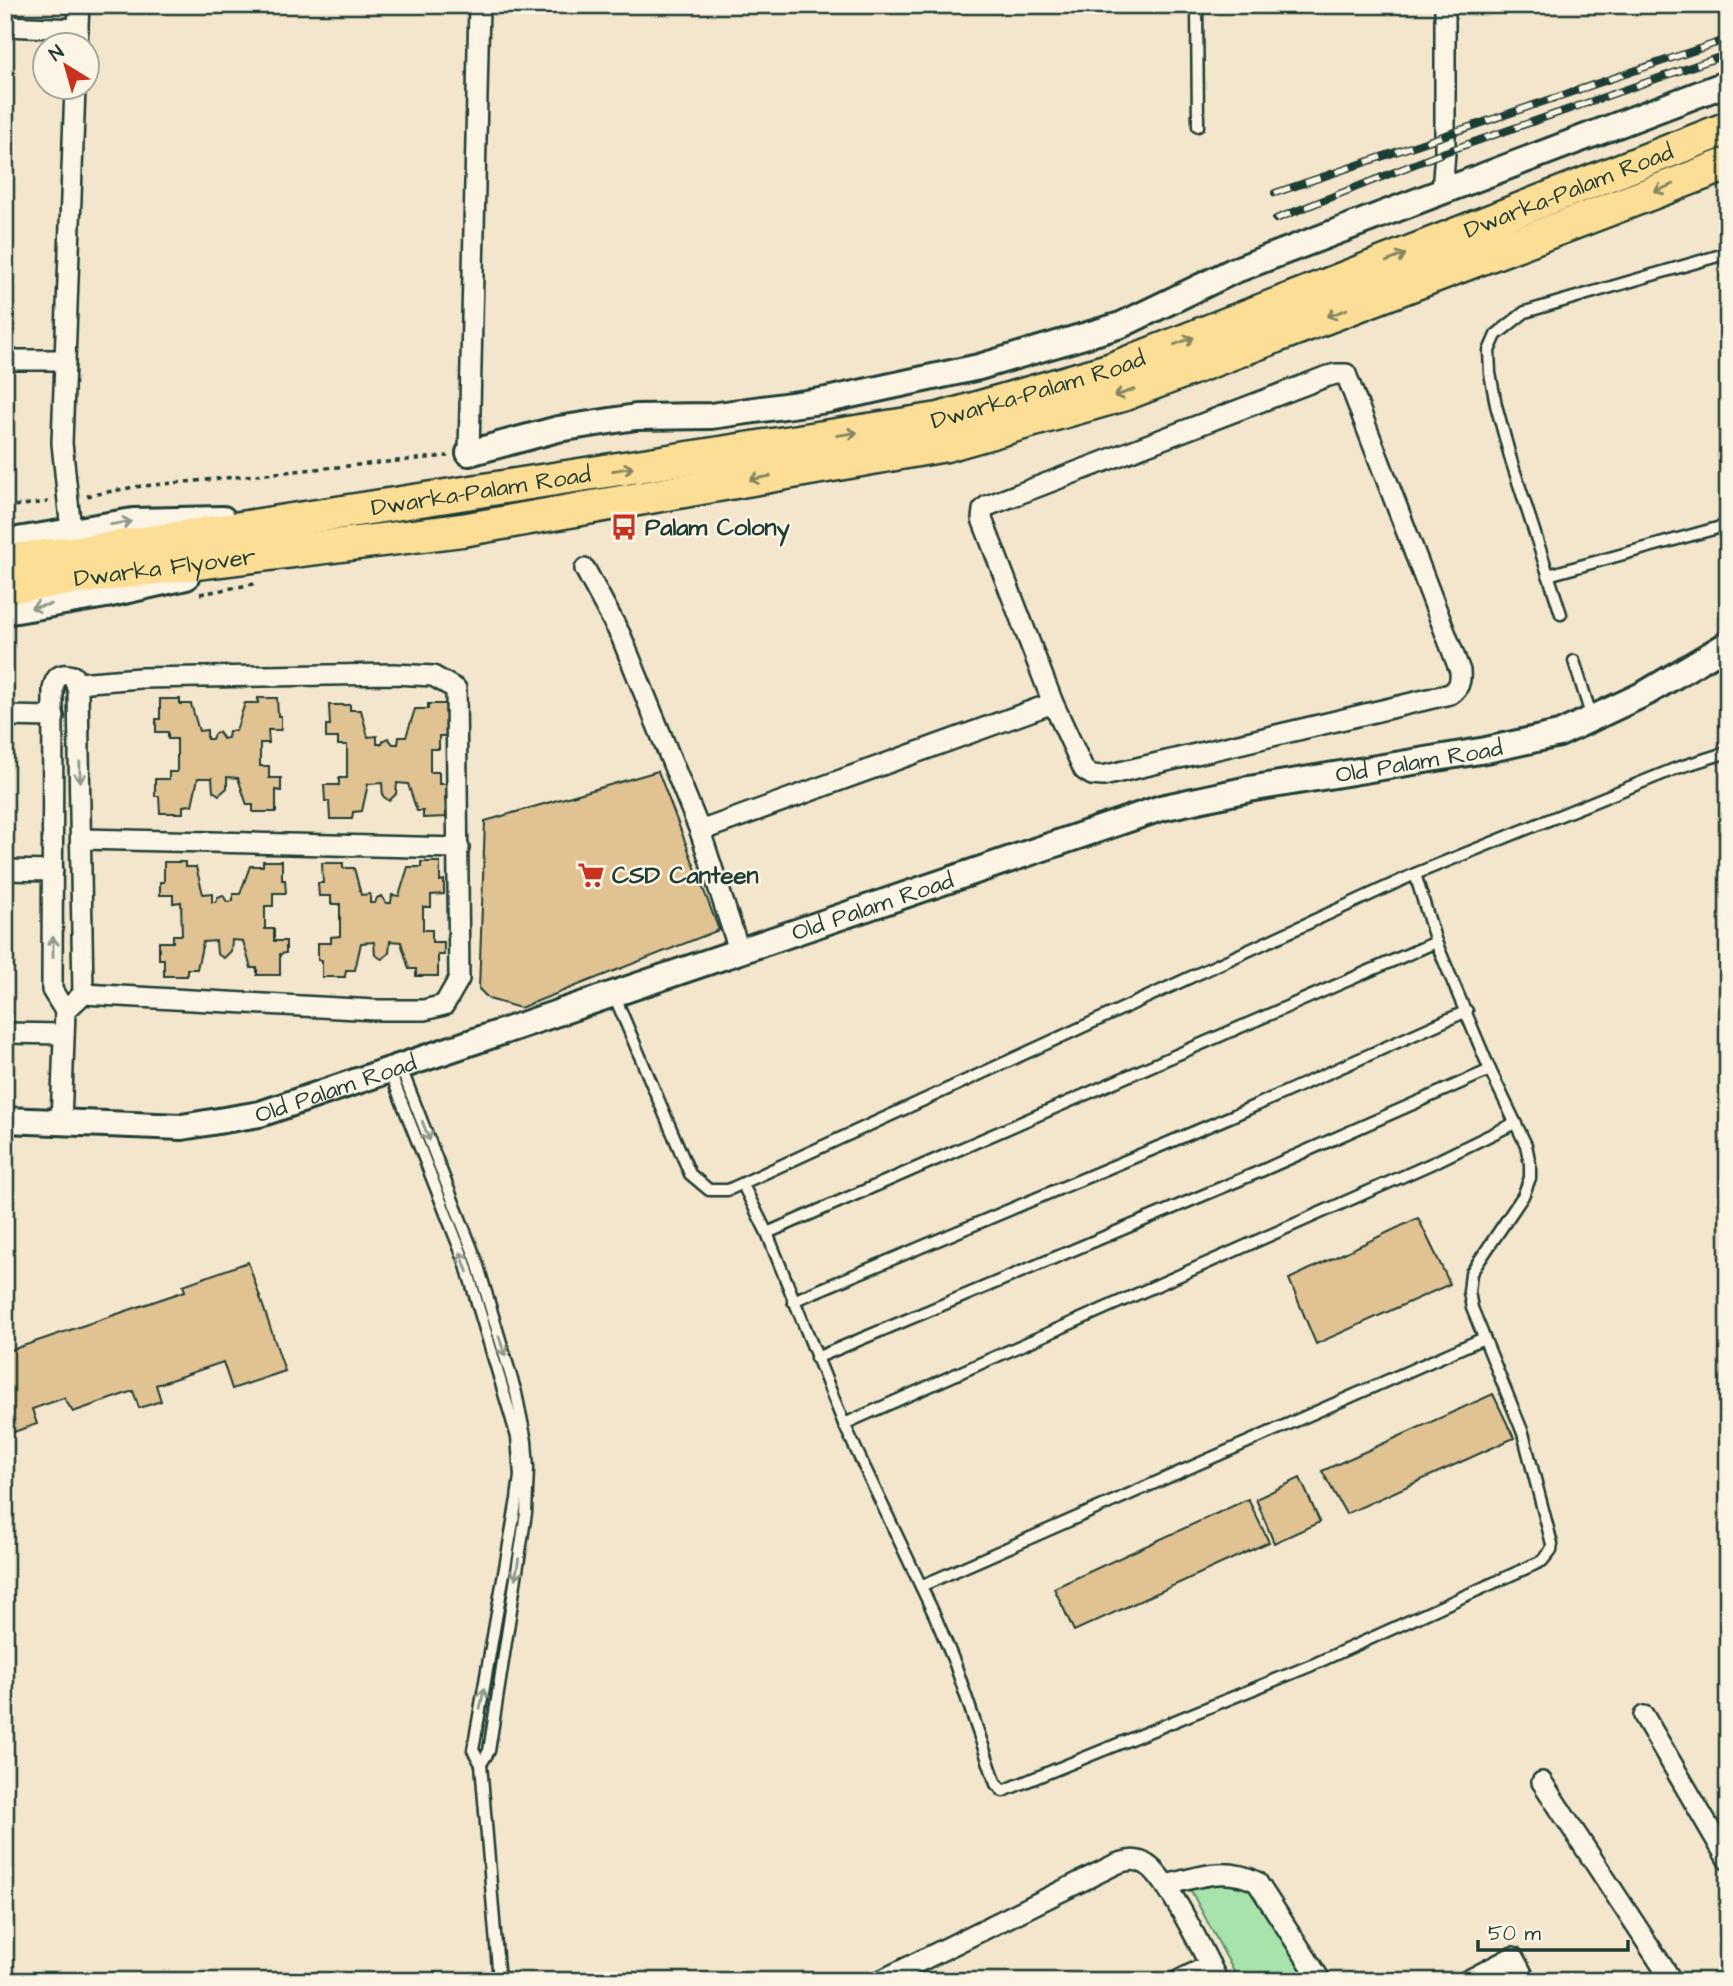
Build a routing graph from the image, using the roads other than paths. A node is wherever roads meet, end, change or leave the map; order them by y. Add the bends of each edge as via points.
1 (79, 5) edge
2 (479, 5) edge
3 (1197, 5) edge
4 (1445, 5) edge
5 (5, 26) edge
6 (45, 32) edge
7 (78, 32) edge
8 (1728, 83) edge
9 (74, 102) edge
10 (1198, 126) dead end
11 (1728, 128) edge
12 (1728, 164) edge
13 (1441, 192) junction
14 (1728, 253) edge
15 (5, 360) edge
16 (65, 360) junction
17 (469, 453) joint
18 (313, 517) junction
19 (1728, 524) edge
20 (71, 531) junction
21 (5, 542) edge
22 (220, 546) junction
23 (324, 547) junction
24 (5, 561) edge
25 (585, 569) dead end
26 (1548, 575) junction
27 (5, 587) edge
28 (5, 612) edge
29 (1561, 614) dead end
30 (1728, 644) edge
31 (1574, 661) dead end
32 (77, 683) junction
33 (1053, 703) junction
34 (5, 716) edge
35 (54, 717) junction
36 (1592, 719) junction
37 (1728, 752) edge
38 (700, 831) junction
39 (82, 839) junction
40 (458, 848) junction
41 (5, 870) edge
42 (53, 871) junction
43 (1415, 874) junction
44 (1436, 942) junction
45 (740, 953) junction
46 (83, 995) junction
47 (614, 995) junction
48 (65, 1011) junction
49 (1467, 1011) junction
50 (5, 1033) edge
51 (64, 1034) junction
52 (395, 1070) junction
53 (1490, 1070) junction
54 (5, 1120) edge
55 (61, 1123) junction
56 (1515, 1123) junction
57 (743, 1185) junction
58 (767, 1233) junction
59 (793, 1301) junction
60 (1484, 1338) junction
61 (816, 1358) junction
62 (844, 1424) junction
63 (921, 1587) junction
64 (1644, 1716) dead end
65 (481, 1764) junction
66 (1542, 1782) dead end
67 (1728, 1860) edge
68 (1166, 1885) junction
69 (1214, 1973) edge
70 (499, 1981) edge
71 (880, 1981) edge
72 (1178, 1981) edge
73 (1321, 1981) edge
74 (1468, 1981) edge
75 (1526, 1981) edge
76 (1672, 1981) edge

1 - 7 street
2 - 17 street
3 - 10 lane
4 - 13 street
5 - 6 street
8 - 13 street
9 - 16 street
18 -> 11 main road, Dwarka-Palam Road via 939,419 1112,369
12 -> 23 main road, Dwarka-Palam Road via 1122,395 946,445 462,530
13 - 17 street via 1233,271 1121,325 979,368 828,400 710,416 636,417 558,429
14 - 26 lane via 1525,312 1496,335 1489,351 1496,405
15 - 16 street
16 - 20 street via 62,443
20 -> 18 street via 133,521
18 - 22 main road, Dwarka Flyover
19 - 26 lane
20 - 21 street
22 - 23 main road, Dwarka Flyover
22 - 24 main road, Dwarka Flyover
22 - 27 main road, Dwarka Flyover
23 -> 28 street via 106,595
25 - 38 street via 621,636
26 - 29 lane
30 - 36 street, Old Palam Road
31 - 36 lane
32 - 35 street via 66,674 55,680
32 -> 39 street
32 - 40 street via 140,678 433,676 456,689
33 - 33 street via 982,519 983,510 1325,377 1346,374 1460,671 1456,690 1103,776 1084,769
33 - 38 street
34 - 35 street
35 - 42 street
36 - 45 street, Old Palam Road via 1559,734 1486,751 1249,789 1161,808
37 - 43 lane via 1677,768
38 - 45 street
39 - 40 street
39 - 46 street
40 - 46 street via 459,979 444,1005 424,1010 375,1010
41 - 42 street
48 -> 42 street via 52,990
43 - 44 lane
43 - 57 lane
44 - 49 lane
44 - 58 lane
45 - 47 street, Old Palam Road
46 - 48 street
47 - 52 street, Old Palam Road
47 - 57 lane via 690,1174 717,1192
48 - 51 street
49 - 53 lane
49 - 59 lane via 1232,1116
50 - 51 street
51 - 55 street
52 - 55 street, Old Palam Road via 260,1114 182,1127
65 -> 52 lane via 473,1750 517,1499 517,1437 465,1262
52 -> 65 lane via 476,1259 526,1441 526,1513 489,1751
53 - 56 lane
53 - 61 lane
54 - 55 street, Old Palam Road
56 - 60 lane via 1526,1145 1530,1178 1511,1217 1471,1273 1472,1308
56 - 62 lane
57 - 58 lane
58 - 59 lane
59 - 61 lane
60 - 63 lane
60 - 63 lane via 1523,1433 1551,1550 1542,1561 1312,1665 1003,1791 996,1784 955,1664
61 - 62 lane
62 - 63 lane
64 - 67 street
65 - 70 lane
66 - 76 street
68 - 69 street
68 - 71 street via 1156,1871 1138,1860 1116,1864
68 - 73 street via 1225,1872 1257,1882
69 - 72 street
74 - 75 street via 1513,1957

